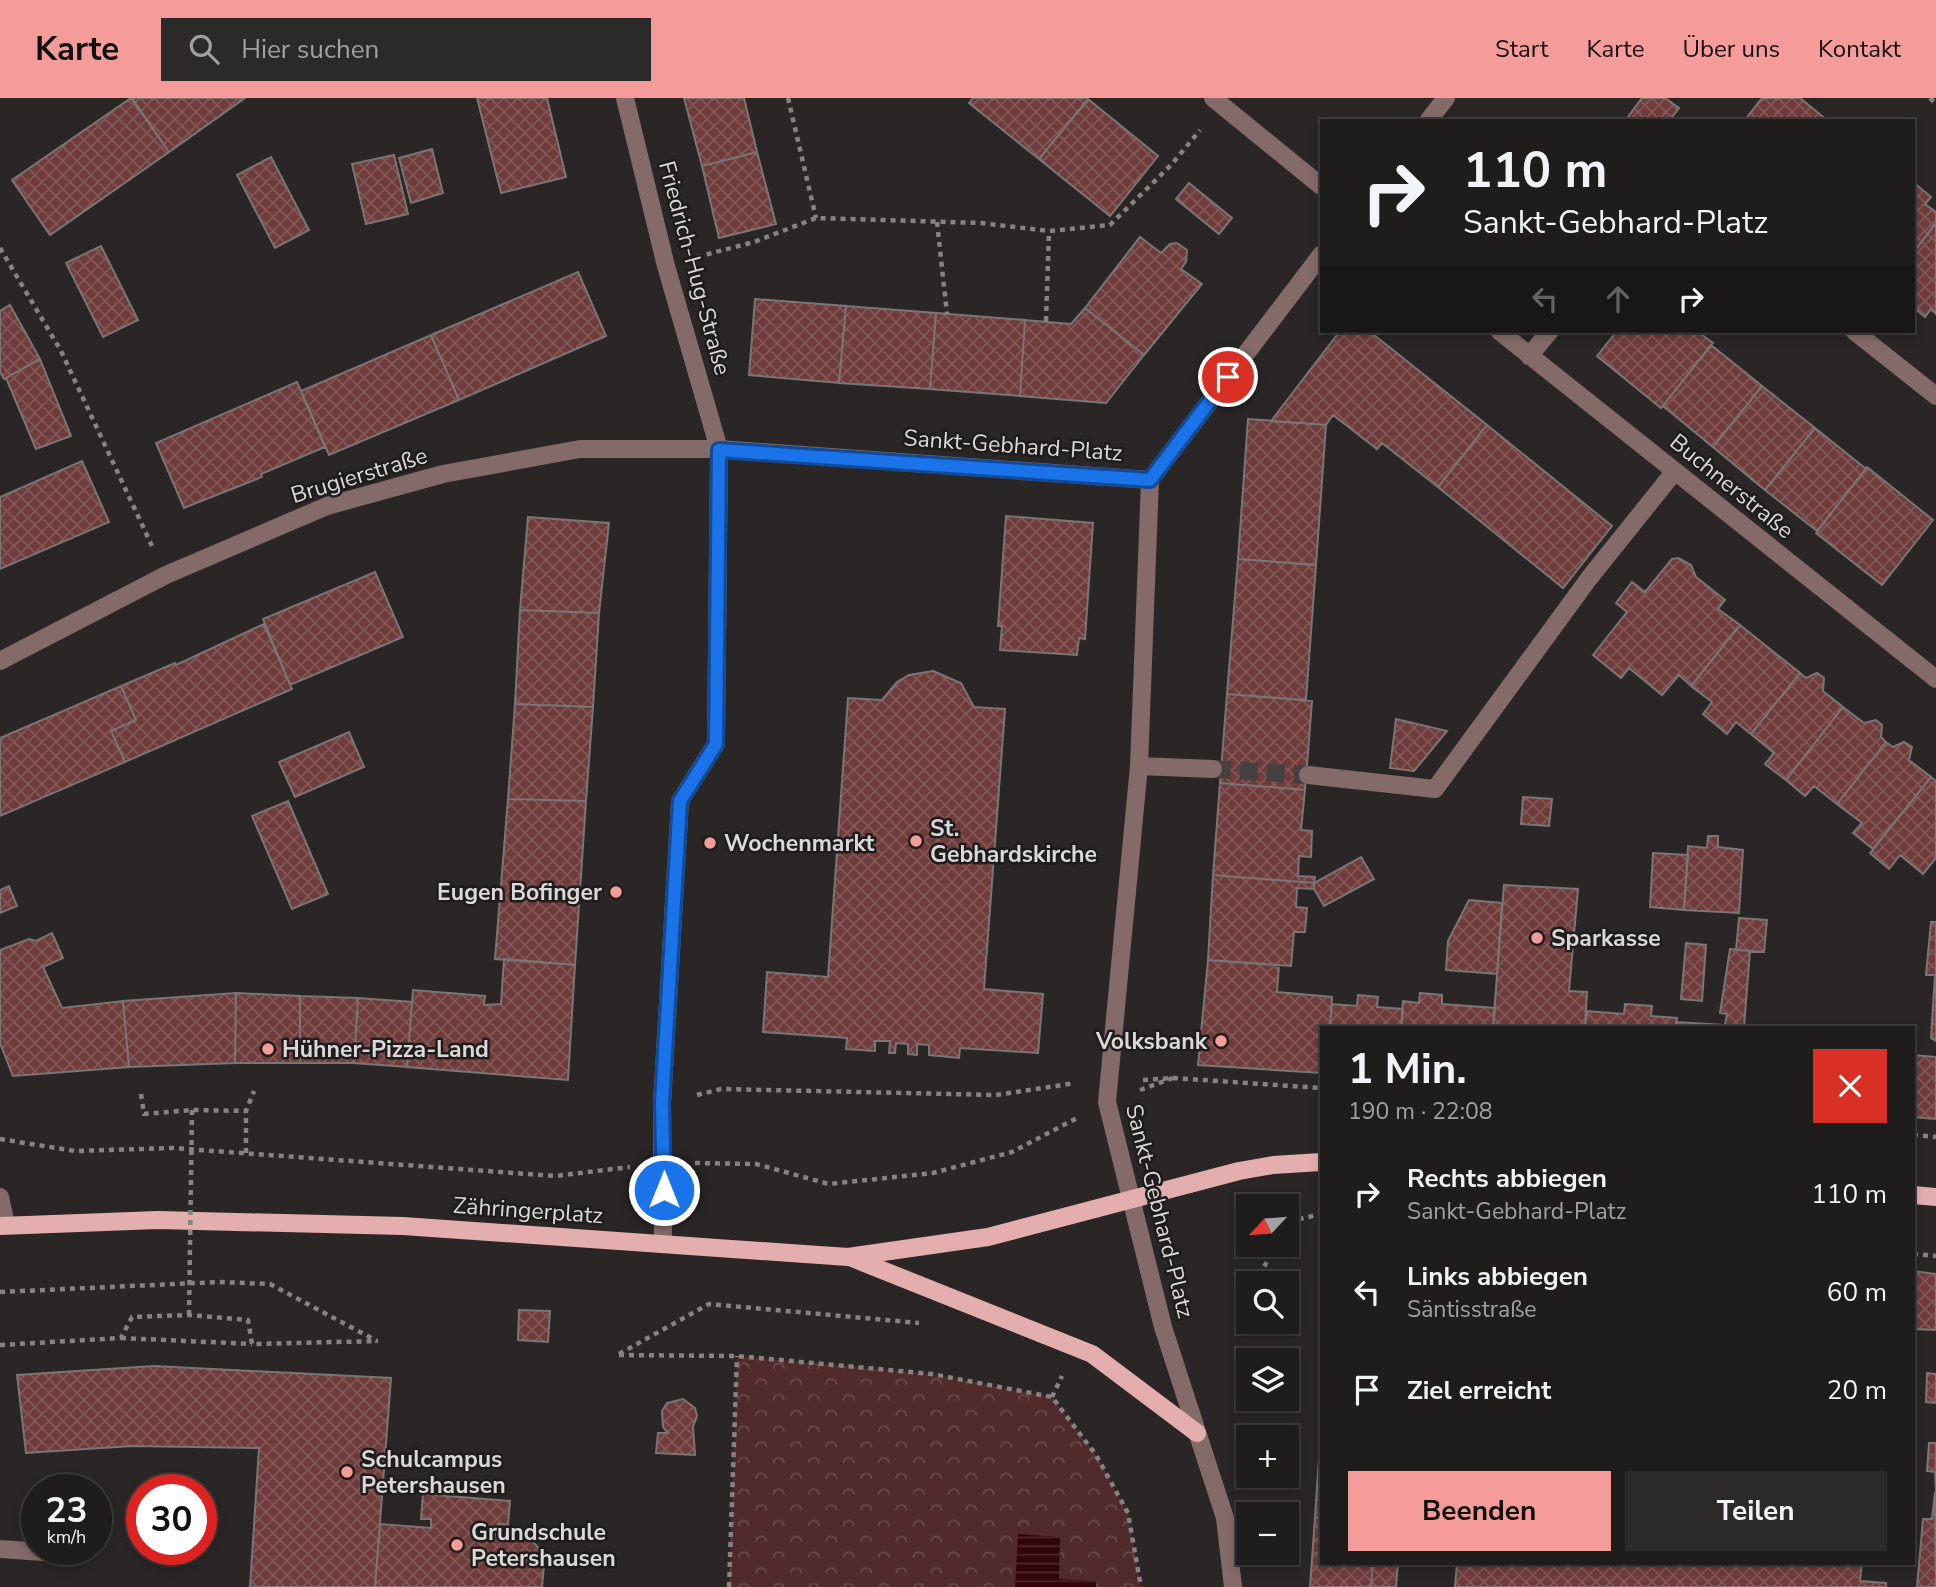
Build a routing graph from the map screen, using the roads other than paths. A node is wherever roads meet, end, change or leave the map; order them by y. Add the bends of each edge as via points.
1 (625, 98) edge
2 (1446, 98) edge
3 (1217, 101) edge
4 (1430, 119) edge
5 (1320, 185) edge
6 (1320, 256) edge
7 (1501, 333) edge
8 (1548, 333) edge
9 (1857, 333) edge
10 (1529, 356) junction
11 (1936, 396) edge
12 (719, 450) junction
13 (1675, 471) junction
14 (1150, 480) junction
15 (0, 661) edge
16 (1936, 679) edge
17 (1139, 766) junction
18 (1213, 769) tunnel mouth
19 (1307, 775) tunnel mouth
20 (1320, 1162) edge
21 (1915, 1195) edge
22 (0, 1197) edge
23 (1936, 1197) edge
24 (1130, 1198) junction
25 (3, 1225) edge
26 (663, 1244) junction
27 (848, 1257) junction
28 (1196, 1433) junction
29 (0, 1549) edge
30 (21, 1550) edge
31 (1233, 1587) edge

1 - 12 street, Friedrich-Hug-Straße via 666,267
2 - 4 street
3 - 5 street
6 - 14 street
7 - 10 street, Buchnerstraße
8 - 10 street
9 - 11 street
10 - 13 street, Buchnerstraße
12 - 14 street, Sankt-Gebhard-Platz
12 - 15 street, Brugierstraße via 580,449 443,474 327,506 166,575
12 - 26 street via 716,744 680,801 662,1103
13 - 16 street, Buchnerstraße
13 - 19 street via 1590,577 1435,789
14 - 17 street, Sankt-Gebhard-Platz
17 - 18 street
17 - 24 street, Sankt-Gebhard-Platz via 1107,1102
20 - 24 main road, Zähringerplatz via 1251,1169
21 - 23 main road
22 - 25 street
24 - 27 main road, Zähringerplatz via 988,1237
24 - 28 street, Sankt-Gebhard-Platz
25 - 26 main road, Zähringerplatz via 158,1220 403,1226
26 - 27 main road, Zähringerplatz
27 - 28 main road via 1092,1354
28 - 31 street, Sankt-Gebhard-Platz via 1225,1518
29 - 30 street

